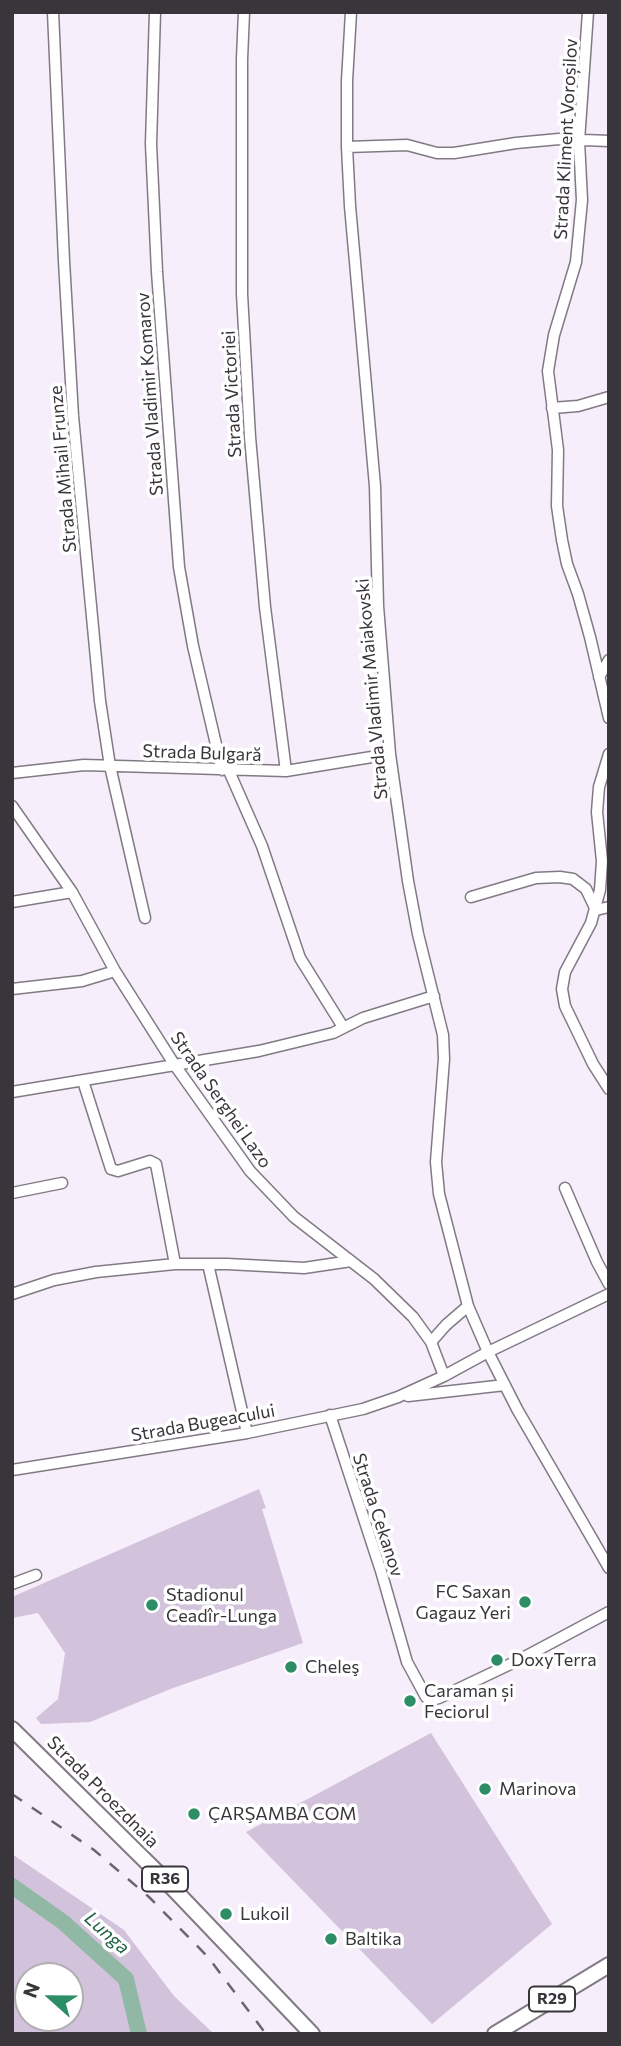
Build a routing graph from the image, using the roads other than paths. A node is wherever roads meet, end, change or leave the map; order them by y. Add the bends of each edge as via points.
1 (53, 12) edge
2 (155, 12) edge
3 (244, 12) edge
4 (351, 12) edge
5 (588, 12) edge
6 (579, 141) junction
7 (609, 141) edge
8 (347, 147) junction
9 (609, 397) edge
10 (552, 408) junction
11 (609, 660) edge
12 (599, 677) junction
13 (609, 718) edge
14 (390, 754) junction
15 (609, 754) edge
16 (110, 766) junction
17 (225, 770) junction
18 (286, 771) junction
19 (12, 773) edge
20 (12, 806) edge
21 (72, 892) junction
22 (471, 897) dead end
23 (12, 902) edge
24 (609, 906) edge
25 (596, 909) junction
26 (145, 918) dead end
27 (115, 971) junction
28 (12, 989) edge
29 (435, 996) junction
30 (342, 1027) junction
31 (174, 1064) junction
32 (83, 1080) junction
33 (609, 1089) edge
34 (12, 1092) edge
35 (62, 1183) dead end
36 (565, 1188) dead end
37 (12, 1193) edge
38 (351, 1261) junction
39 (175, 1264) junction
40 (208, 1264) junction
41 (609, 1284) edge
42 (12, 1294) edge
43 (609, 1294) edge
44 (468, 1306) junction
45 (431, 1342) junction
46 (488, 1352) junction
47 (444, 1376) junction
48 (505, 1384) junction
49 (398, 1396) junction
50 (330, 1415) junction
51 (247, 1433) junction
52 (12, 1471) edge
53 (609, 1568) edge
54 (36, 1575) dead end
55 (12, 1584) edge
56 (609, 1612) edge
57 (12, 1729) edge
58 (609, 1965) edge
59 (312, 2034) edge
60 (495, 2034) edge

1 - 16 street, Strada Mihail Frunze via 73,416
2 - 17 street, Strada Vladimir Komarov via 151,144 179,567 193,646
3 - 18 street, Strada Victoriei via 242,293 266,620
4 - 8 street, Strada Vladimir Maiakovski
5 - 6 street, Strada Kliment Voroșilov
6 - 7 street
6 - 8 street via 516,143 454,153 407,145
6 - 10 street, Strada Kliment Voroșilov via 582,200 576,262 548,371
8 - 14 street, Strada Vladimir Maiakovski via 374,473 378,606
9 - 10 street
10 - 12 street, Strada Kliment Voroșilov via 562,540
11 - 12 street
12 - 13 street, Strada Kliment Voroșilov
14 - 18 street, Strada Bulgară
14 - 29 street, Strada Vladimir Maiakovski via 408,881
15 - 25 street via 599,787 602,861
16 - 17 street, Strada Bulgară
16 - 19 street, Strada Bulgară
16 - 26 street, Strada Mihail Frunze
17 - 18 street, Strada Bulgară
17 - 30 street, Strada Vladimir Komarov via 262,846 300,958
20 - 21 street, Strada Serghei Lazo
21 - 23 street
21 - 27 street, Strada Serghei Lazo
22 - 25 street via 536,878 560,877 573,879 586,889
24 - 25 street
25 - 33 street via 565,972 562,989 565,1006
27 - 28 street via 82,981
27 - 31 street, Strada Serghei Lazo
29 - 30 street
29 - 44 street, Strada Vladimir Maiakovski via 444,1059 437,1179
30 - 31 street via 259,1051
31 - 32 street
31 - 38 street, Strada Serghei Lazo via 250,1171 294,1217
32 - 34 street
32 - 39 street via 111,1169 150,1161 156,1164
35 - 37 street
36 - 41 street
38 - 40 street via 304,1268
38 - 45 street, Strada Serghei Lazo via 413,1317
39 - 40 street
39 - 42 street via 85,1274
40 - 51 street
43 - 46 street, Strada Bugeacului
44 - 45 street
44 - 46 street, Strada Vladimir Maiakovski
45 - 47 street, Strada Serghei Lazo
46 - 47 street, Strada Bugeacului
46 - 48 street, Strada Vladimir Maiakovski
47 - 49 street, Strada Bugeacului
48 - 49 street, Strada Bugeacului
48 - 53 street, Strada Vladimir Maiakovski
49 - 50 street, Strada Bugeacului
50 - 51 street, Strada Bugeacului
50 - 56 street, Strada Cekanov via 407,1662 430,1700
51 - 52 street, Strada Bugeacului
54 - 55 street
57 - 59 main road, Strada Proezdnaia / R36
58 - 60 main road, R29

